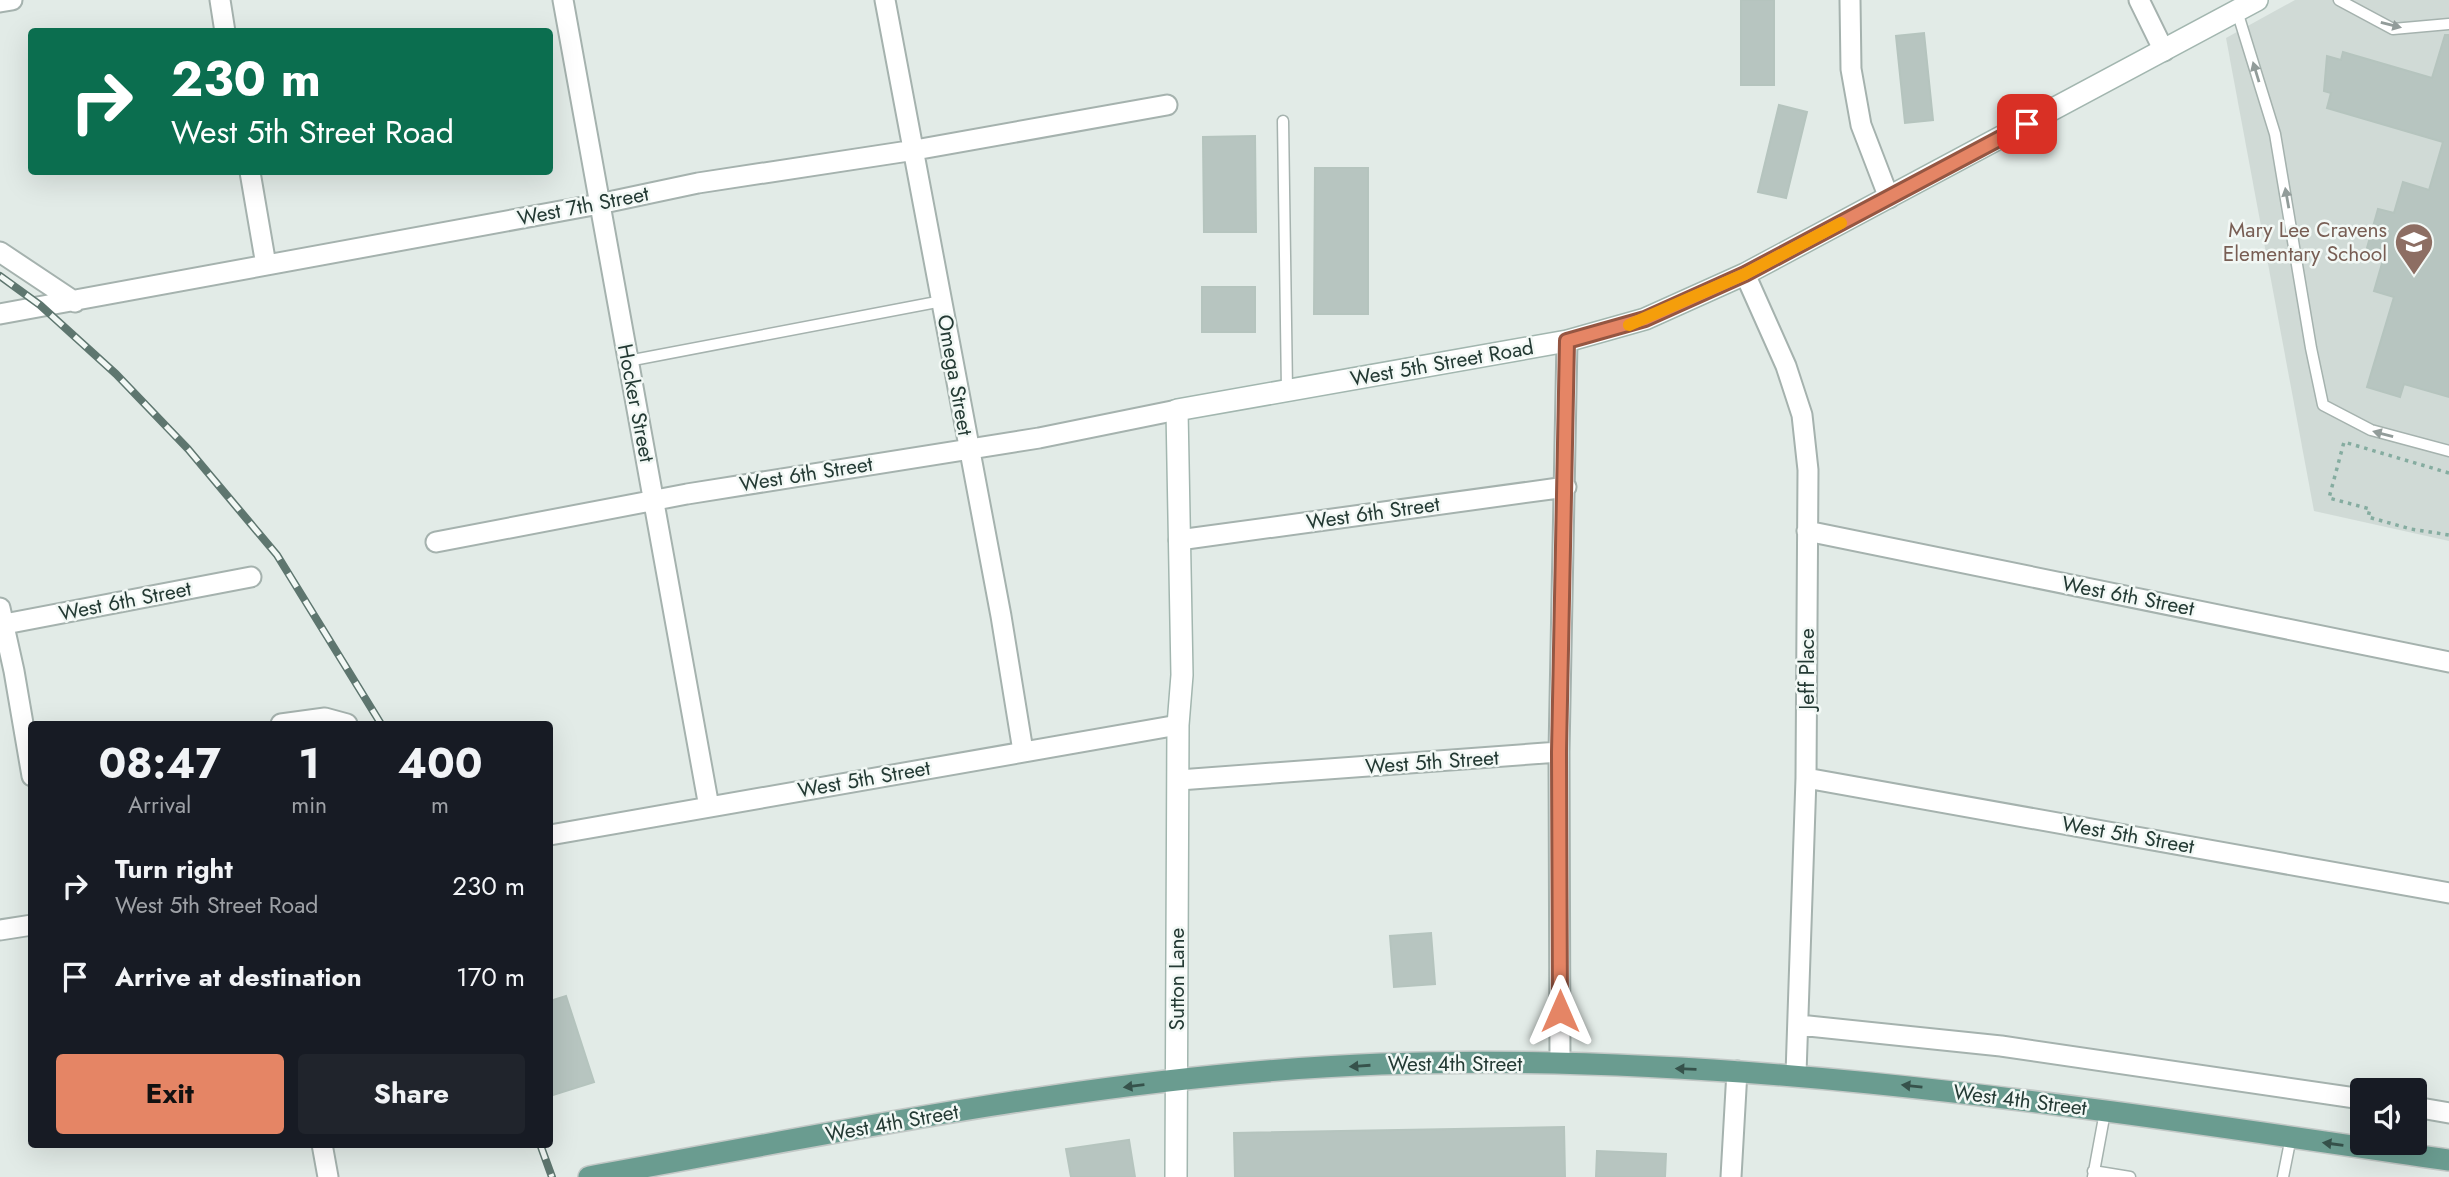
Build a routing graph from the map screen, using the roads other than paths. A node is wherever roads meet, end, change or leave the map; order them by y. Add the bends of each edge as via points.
1 (12, 0) edge
2 (220, 0) edge
3 (563, 0) edge
4 (885, 0) edge
5 (1850, 0) edge
6 (2139, 0) edge
7 (2257, 0) edge
8 (2339, 0) edge
9 (0, 2) edge
10 (2237, 11) junction
11 (2449, 24) edge
12 (224, 28) edge
13 (2164, 51) junction
14 (1167, 105) dead end
15 (1283, 121) dead end
16 (915, 150) junction
17 (251, 175) edge
18 (1889, 198) junction
19 (599, 204) junction
20 (0, 252) edge
21 (266, 265) junction
22 (1745, 274) junction
23 (942, 301) junction
24 (75, 302) junction
25 (0, 314) edge
26 (1567, 341) junction
27 (628, 361) junction
28 (1287, 391) junction
29 (1177, 410) junction
30 (968, 447) junction
31 (2449, 452) edge
32 (1566, 487) junction
33 (655, 502) junction
34 (1807, 531) junction
35 (1180, 540) junction
36 (436, 542) dead end
37 (251, 577) dead end
38 (1, 619) edge
39 (2449, 662) edge
40 (303, 721) edge
41 (336, 721) edge
42 (1178, 724) junction
43 (1023, 751) junction
44 (1559, 752) junction
45 (28, 756) edge
46 (1807, 778) junction
47 (1179, 780) junction
48 (709, 807) junction
49 (553, 834) edge
50 (2449, 893) edge
51 (28, 926) edge
52 (0, 930) edge
53 (1799, 1025) junction
54 (1560, 1063) junction
55 (1737, 1071) junction
56 (1796, 1074) junction
57 (1177, 1081) junction
58 (2350, 1097) edge
59 (2427, 1109) edge
60 (2105, 1111) junction
61 (2449, 1113) edge
62 (2291, 1138) junction
63 (323, 1148) edge
64 (2449, 1160) edge
65 (2093, 1174) edge
66 (593, 1176) edge
67 (328, 1177) edge
68 (1176, 1177) edge
69 (1731, 1177) edge
70 (2130, 1177) edge
71 (2283, 1177) edge

1 - 9 street
2 - 12 street
3 - 19 street, Hocker Street
4 - 16 street, Omega Street
5 - 18 street via 1851,69 1861,125
6 - 13 street
7 - 10 street, West 5th Street Road
8 -> 11 lane via 2393,29
10 - 13 street, West 5th Street Road
31 -> 10 lane via 2371,430 2323,405 2275,134
13 - 18 street, West 5th Street Road
14 - 16 street, West 7th Street
15 - 28 lane
16 - 19 street, West 7th Street via 698,183
16 - 23 street, Omega Street
17 - 21 street
18 - 22 street, West 5th Street Road
19 - 21 street, West 7th Street
19 - 27 street, Hocker Street
20 - 24 street
21 - 24 street, West 7th Street
22 - 26 street, West 5th Street Road via 1645,319
22 - 34 street, Jeff Place via 1786,366 1802,415 1808,470
23 - 27 lane
23 - 30 street, Omega Street
24 - 25 street, West 7th Street
26 - 28 street, West 5th Street Road
26 - 32 street
27 - 33 street, Hocker Street
28 - 29 street, West 5th Street Road
29 - 30 street, West 6th Street via 1039,438
29 - 35 street
30 - 33 street, West 6th Street
30 - 43 street, Omega Street
32 - 35 street, West 6th Street
32 - 44 street
33 - 36 street, West 6th Street
33 - 48 street, Hocker Street
34 - 39 street, West 6th Street
34 - 46 street, Jeff Place
35 - 42 street
37 - 38 street, West 6th Street
38 - 45 street
40 - 41 street
42 - 43 street, West 5th Street
42 - 47 street, Sutton Lane
43 - 48 street, West 5th Street
44 - 47 street, West 5th Street
44 - 54 street
46 - 50 street, West 5th Street
46 - 53 street, Jeff Place
47 - 57 street, Sutton Lane
48 - 49 street, West 5th Street
51 - 52 street
53 - 56 street, Jeff Place
53 - 58 street via 2001,1046
55 -> 54 main road, West 4th Street
54 -> 57 main road, West 4th Street via 1381,1064
55 - 56 main road, West 4th Street
55 - 69 street
60 -> 56 main road, West 4th Street
57 -> 66 main road, West 4th Street via 929,1116
57 - 68 street, Sutton Lane
59 - 61 street
60 - 62 main road, West 4th Street
60 - 65 lane
64 -> 62 main road, West 4th Street
62 - 71 lane
63 - 67 street
65 - 70 lane

